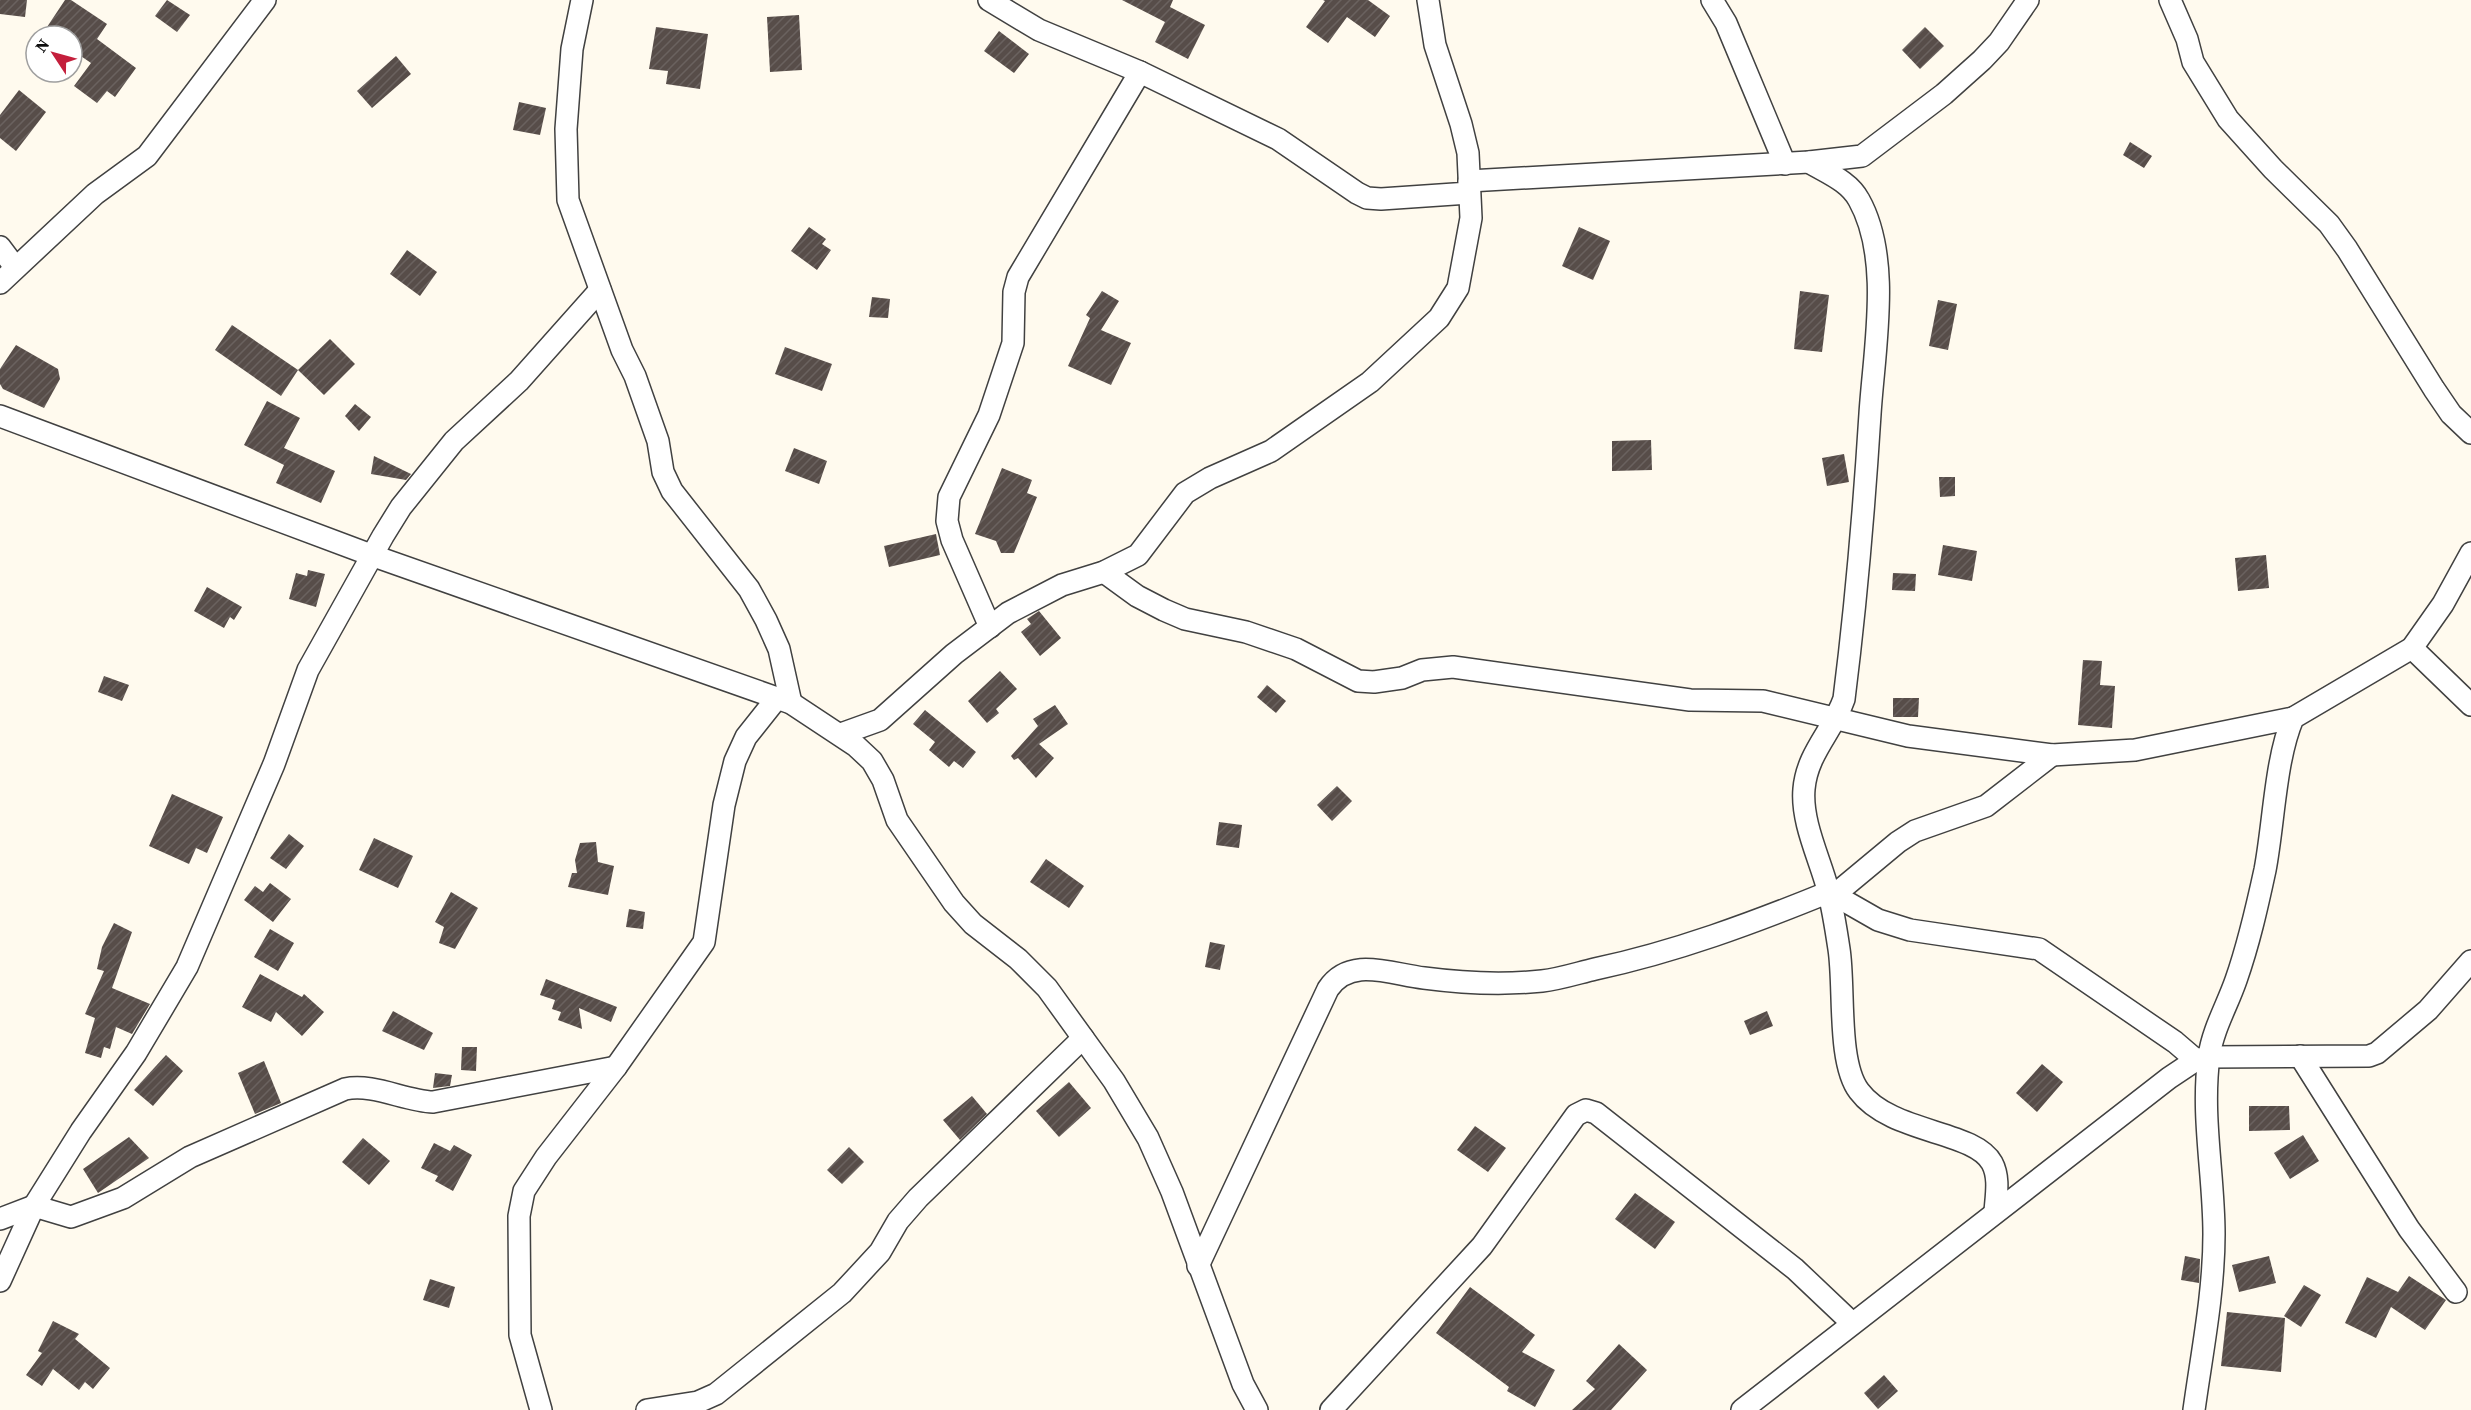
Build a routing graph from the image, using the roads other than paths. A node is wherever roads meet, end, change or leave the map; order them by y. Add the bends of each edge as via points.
1 (265, 0) edge
2 (582, 0) edge
3 (988, 0) edge
4 (1428, 0) edge
5 (1712, 0) edge
6 (2028, 0) edge
7 (2170, 0) edge
8 (1140, 72) junction
9 (1862, 156) junction
10 (1809, 162) junction
11 (1785, 164) junction
12 (1496, 179) junction
13 (1852, 188) junction
14 (1469, 193) junction
15 (1471, 218) junction
16 (0, 247) edge
17 (15, 267) junction
18 (0, 283) edge
19 (600, 290) junction
20 (0, 416) edge
21 (2471, 433) edge
22 (2471, 553) edge
23 (371, 555) junction
24 (1104, 572) junction
25 (990, 627) junction
26 (2412, 648) junction
27 (784, 701) junction
28 (2471, 705) edge
29 (2294, 718) junction
30 (880, 720) junction
31 (1837, 720) junction
32 (841, 734) junction
33 (2052, 755) junction
34 (872, 761) junction
35 (1831, 894) junction
36 (2471, 961) edge
37 (1083, 1038) junction
38 (2300, 1056) junction
39 (2203, 1059) junction
40 (616, 1067) junction
41 (1997, 1178) junction
42 (2024, 1190) junction
43 (34, 1206) junction
44 (1995, 1212) junction
45 (0, 1219) edge
46 (0, 1234) edge
47 (11, 1255) junction
48 (1198, 1266) junction
49 (0, 1281) edge
50 (2456, 1292) dead end
51 (1852, 1323) junction
52 (541, 1410) edge
53 (647, 1410) edge
54 (1257, 1410) edge
55 (1331, 1410) edge
56 (1742, 1410) edge
57 (2194, 1410) edge

1 - 17 street via 147,156 95,194
2 - 19 street via 572,49 567,118 568,200
3 - 8 street via 1039,30
4 - 14 street via 1435,45 1468,153
5 - 11 street via 1726,23
6 - 9 street via 1982,60
7 - 21 street via 2193,62 2218,104 2250,144 2329,224 2433,389
8 - 14 street via 1278,139 1367,198
8 - 25 street via 1018,277 1012,343 989,415 949,497 947,521 952,540
9 - 10 street
9 - 13 street
10 - 11 street
10 - 13 street
11 - 12 street
12 - 14 street via 1469,181
12 - 15 street
13 - 31 street via 1870,224 1879,279 1860,566 1844,699
14 - 15 street
15 - 24 street via 1458,288 1424,333 1370,382 1271,451 1185,493 1138,555
16 - 17 street
17 - 18 street
19 - 23 street via 519,381 437,460
19 - 27 street via 658,441 663,472 672,491 749,589 766,620 779,649
20 - 23 street
22 - 26 street via 2443,604
23 - 27 street
23 - 43 street via 308,670 274,764 187,967 136,1053
24 - 25 street via 1062,585
24 - 31 street via 1164,610 1296,648 1358,681 1402,678 1422,670 1453,667 1690,700 1762,701
25 - 30 street
26 - 28 street
26 - 29 street
27 - 32 street
27 - 40 street via 746,736 735,761 724,806 704,942
29 - 33 street via 2135,750
29 - 39 street via 2287,734 2254,921 2232,991
30 - 32 street
30 - 34 street
31 - 33 street via 1908,736
31 - 35 street via 1818,745 1804,790
32 - 34 street
33 - 35 street via 1986,806 1915,831
34 - 37 street via 897,820 954,903 1047,988
35 - 39 street via 1878,920 1910,930 2039,949
35 - 41 street via 1848,1070 1857,1089 1874,1106 1899,1121 1980,1150 1993,1164
35 - 48 street via 1696,941 1543,981 1447,981 1362,968 1348,970 1328,989
36 - 38 street via 2428,1010 2377,1053
37 - 48 street via 1148,1138
37 - 53 street via 918,1198 898,1221 880,1252 842,1293 716,1394 698,1402
38 - 39 street
38 - 50 street via 2409,1229
39 - 42 street via 2169,1078
39 - 57 street via 2213,1272
40 - 43 street via 433,1102 357,1086 190,1157 123,1198 71,1217
40 - 52 street via 524,1191 519,1216 520,1335
41 - 42 street
41 - 44 street
42 - 44 street
43 - 45 street
43 - 47 street
44 - 51 street
46 - 47 street
47 - 49 street
48 - 54 street via 1243,1384
51 - 55 street via 1795,1269 1596,1113 1586,1110 1576,1115 1482,1246
51 - 56 street

